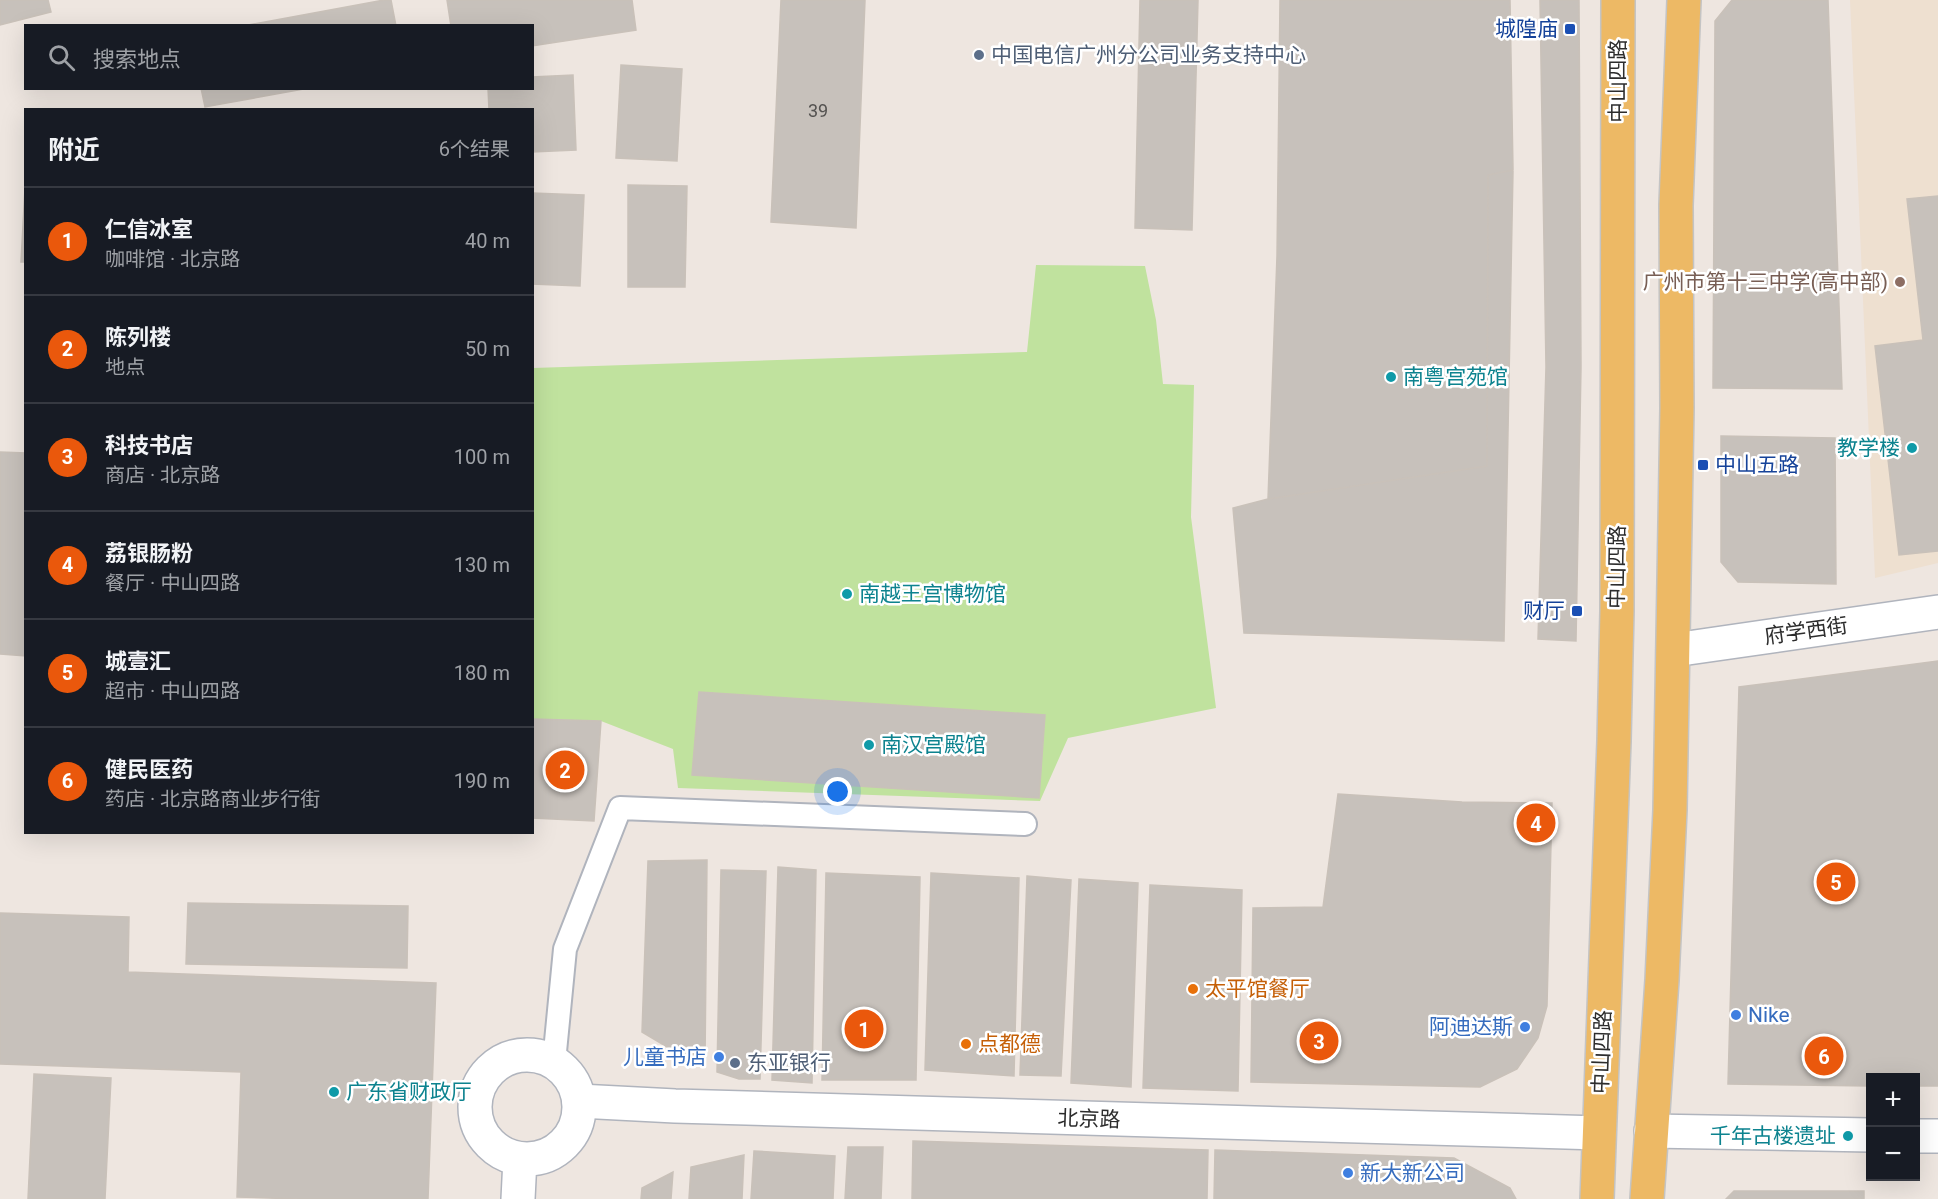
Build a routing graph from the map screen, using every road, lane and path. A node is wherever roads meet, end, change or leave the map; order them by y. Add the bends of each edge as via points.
1 (1618, 0) edge
2 (1684, 0) edge
3 (1938, 612) edge
4 (1674, 650) junction
5 (1025, 824) dead end
6 (554, 1062) junction
7 (579, 1101) junction
8 (1651, 1131) junction
9 (1599, 1133) junction
10 (1866, 1135) edge
11 (1920, 1136) edge
12 (1938, 1136) edge
13 (520, 1159) junction
14 (518, 1199) edge
15 (1597, 1199) edge
16 (1647, 1199) edge

1 - 9 main road, 中山四路 via 1617,621
2 - 4 main road via 1676,205
3 - 4 street, 府学西街
4 - 8 main road via 1662,980
5 - 6 lane via 620,808 565,949
6 - 7 street via 567,1072
6 - 13 street via 540,1056 510,1056 484,1075 477,1089 474,1104 482,1134 505,1155
7 - 9 street, 北京路
7 - 13 street via 573,1132 563,1145 536,1159
8 - 10 street
8 - 16 main road
9 - 15 main road
11 - 12 street
13 - 14 street

